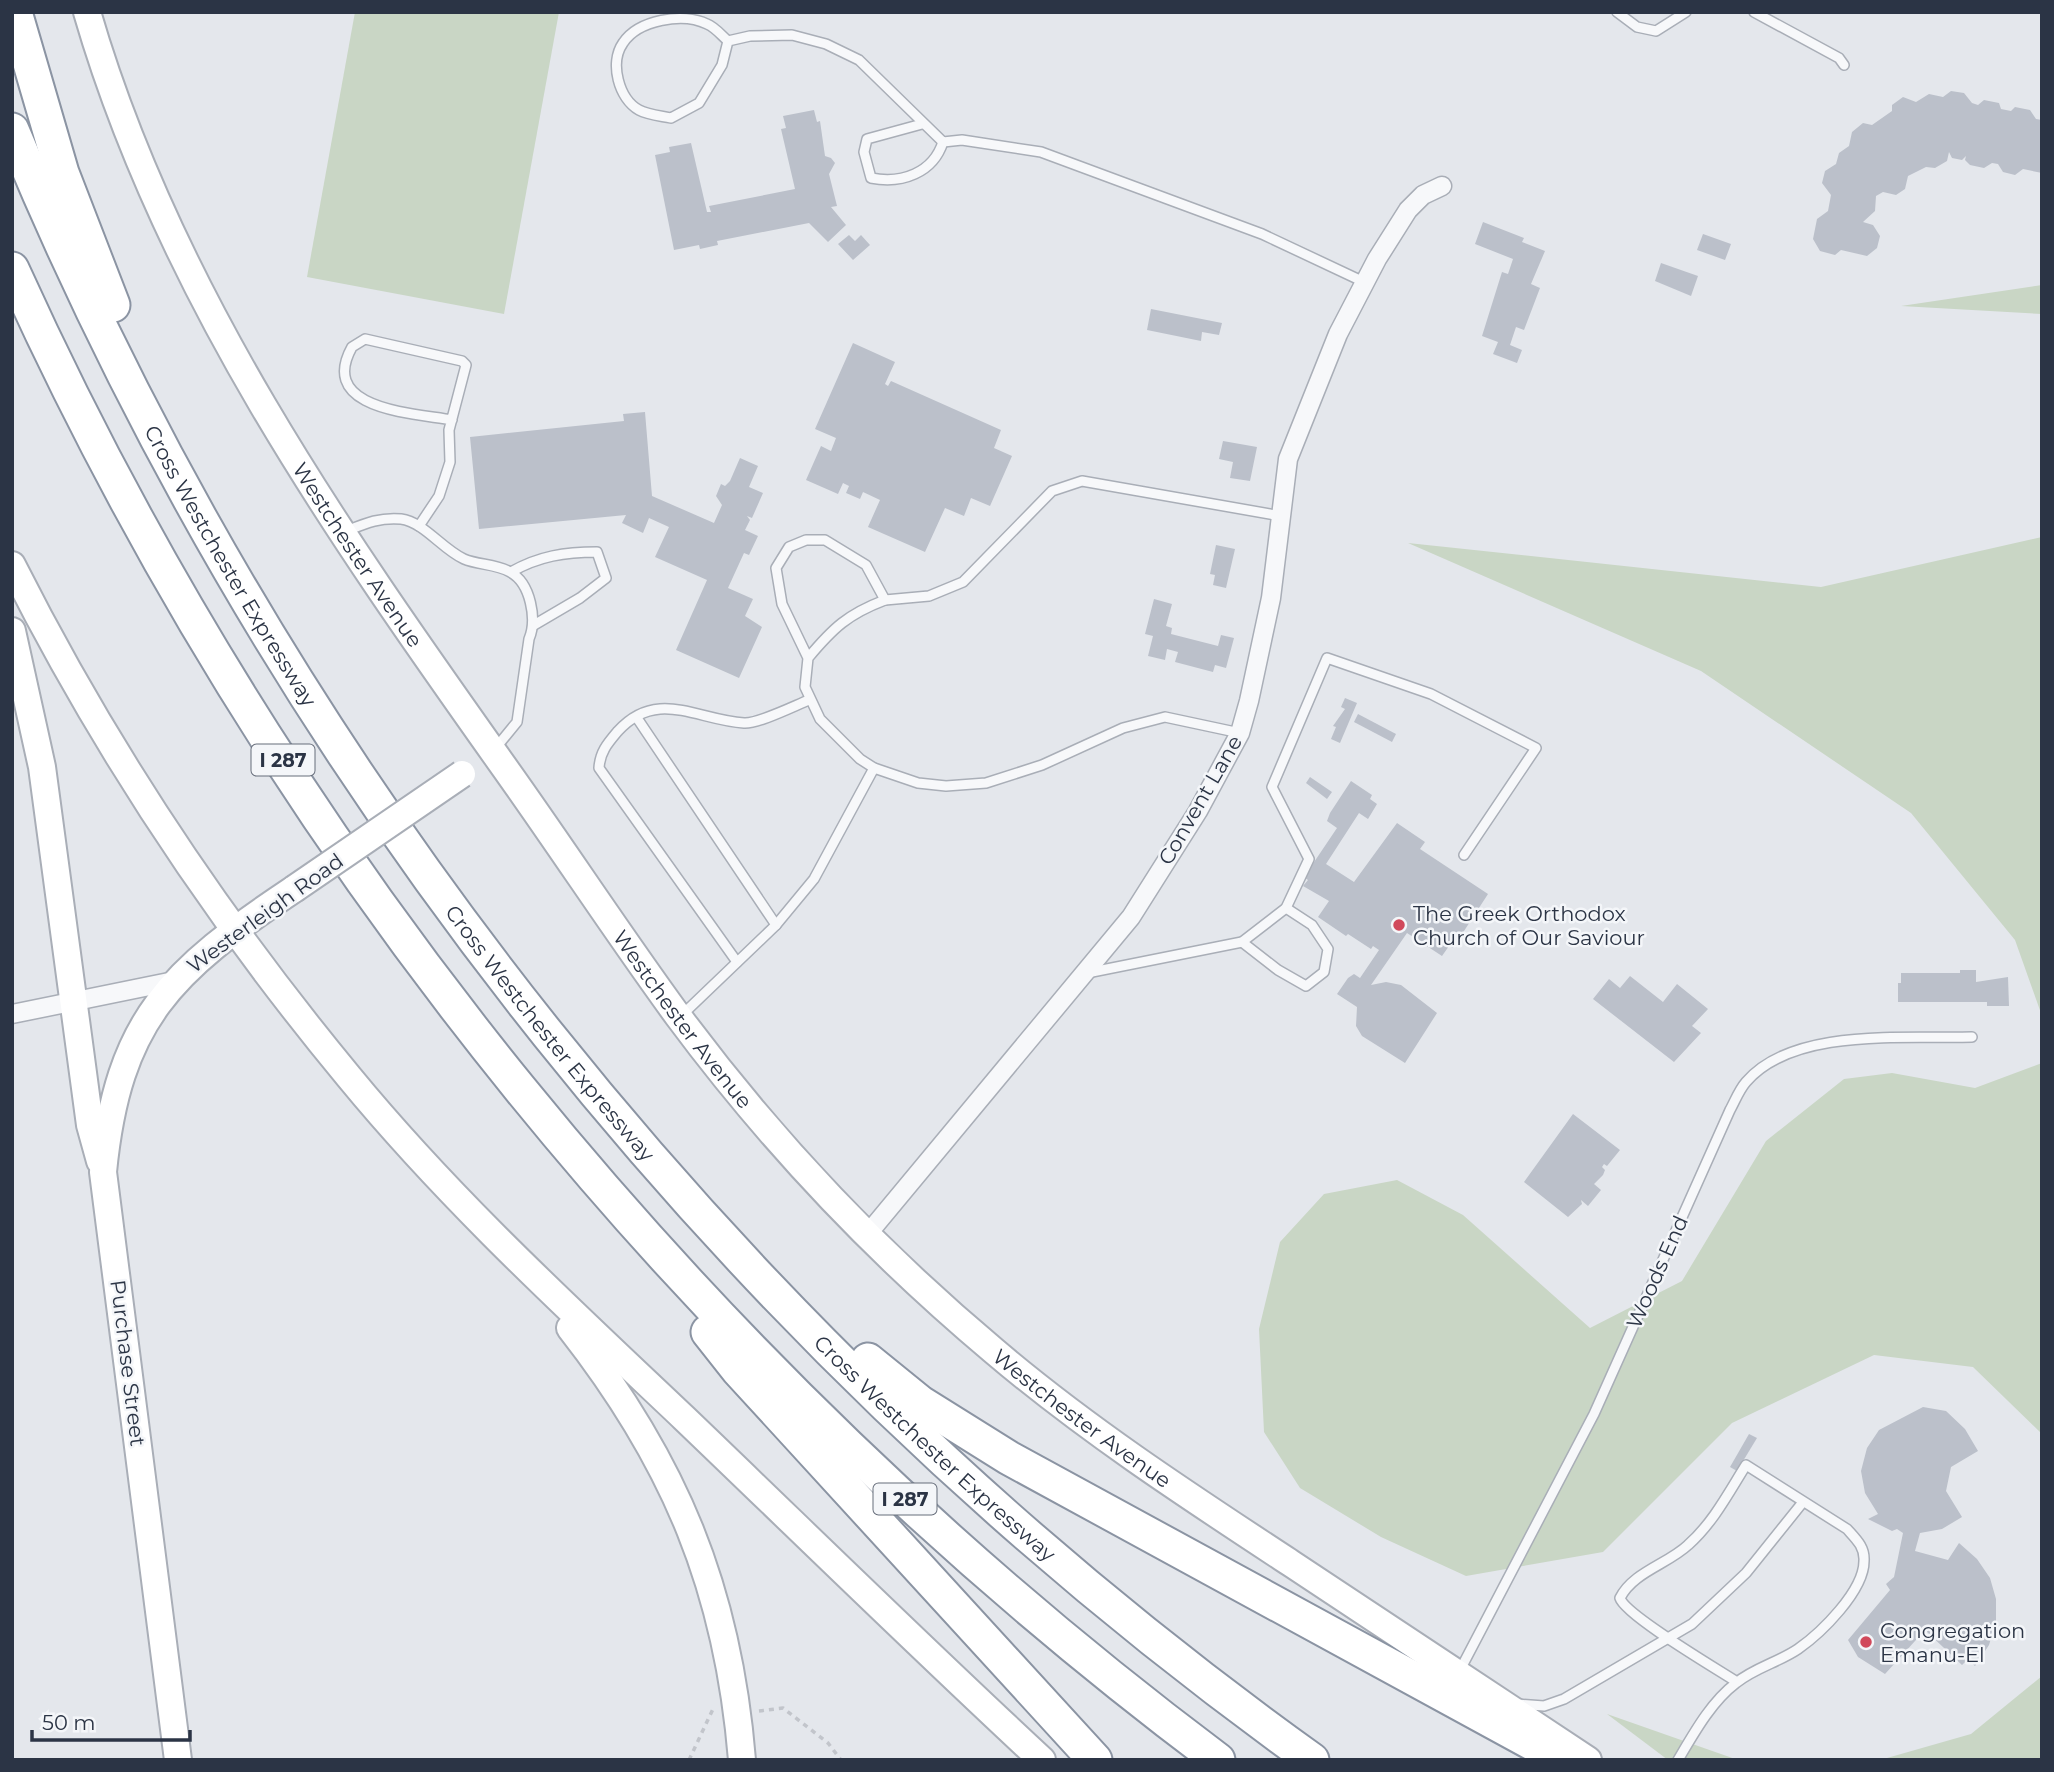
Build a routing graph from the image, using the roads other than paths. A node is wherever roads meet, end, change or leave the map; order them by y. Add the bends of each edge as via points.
1 (15, 12) edge
2 (87, 12) edge
3 (1617, 12) edge
4 (1686, 12) edge
5 (1754, 12) edge
6 (728, 41) junction
7 (1844, 65) dead end
8 (922, 124) junction
9 (12, 130) edge
10 (943, 142) junction
11 (1442, 186) dead end
12 (12, 269) edge
13 (1364, 282) junction
14 (452, 420) junction
15 (176, 471) junction
16 (1281, 516) junction
17 (419, 526) junction
18 (343, 532) junction
19 (12, 565) edge
20 (511, 572) junction
21 (885, 600) junction
22 (534, 625) junction
23 (12, 631) edge
24 (808, 659) junction
25 (809, 700) junction
26 (636, 718) junction
27 (1240, 733) junction
28 (493, 751) junction
29 (874, 768) junction
30 (1464, 855) dead end
31 (1286, 908) junction
32 (776, 925) junction
33 (234, 930) junction
34 (1242, 942) junction
35 (737, 962) junction
36 (1085, 974) junction
37 (174, 981) junction
38 (73, 1000) junction
39 (12, 1014) edge
40 (679, 1017) junction
41 (1972, 1037) dead end
42 (103, 1172) junction
43 (620, 1207) junction
44 (712, 1227) junction
45 (866, 1236) junction
46 (510, 1253) junction
47 (1803, 1502) junction
48 (1668, 1637) junction
49 (1458, 1673) junction
50 (1737, 1682) junction
51 (1503, 1703) junction
52 (178, 1760) edge
53 (742, 1760) edge
54 (1042, 1760) edge
55 (1095, 1760) edge
56 (1218, 1760) edge
57 (1312, 1760) edge
58 (1563, 1760) edge
59 (1588, 1760) edge
60 (1678, 1760) edge

1 - 15 highway via 62,173
2 - 18 main road, Westchester Avenue via 148,183 192,279 264,413
3 - 4 lane via 1637,27 1656,32
5 - 7 lane
6 - 6 lane via 722,65 699,103 671,118 639,110 620,88 617,65 622,44 639,29 671,18 707,23
6 - 8 lane via 792,35 826,44 859,60
8 - 10 lane
8 - 10 lane via 867,139 864,152 871,178 885,181 923,172 938,158
9 - 15 highway, Cross Westchester Expressway / I 287 via 88,299
10 - 13 lane via 962,140 1041,152 1262,234
11 - 13 street, Convent Lane via 1423,195 1408,210
12 - 43 highway, I 287 via 119,485 254,717 406,939 522,1091
13 - 16 street, Convent Lane via 1288,459
14 - 14 lane via 466,365 462,361 365,339 352,347 344,376 349,389 365,403
14 - 17 lane via 450,461 439,496
15 - 44 highway, Cross Westchester Expressway / I 287 via 272,639 399,835 540,1024
16 - 21 lane via 1082,481 1052,491 963,582 929,596
16 - 27 street, Convent Lane via 1270,598
17 - 18 lane via 377,518
17 - 20 lane via 464,559
18 - 28 main road, Westchester Avenue
19 - 33 main road via 88,702
20 - 22 lane via 533,608
20 - 22 lane via 533,559 597,552 606,578
21 - 24 lane via 835,626
21 - 24 lane via 866,565 825,540 806,540 789,547 776,568 782,604
22 - 28 lane via 517,722
23 - 38 main road via 42,767
24 - 25 lane via 805,687
25 - 26 lane via 746,724 665,707
25 - 29 lane via 835,736
26 - 32 lane
26 - 35 lane via 600,753 599,768
27 - 29 lane via 1165,717 1124,728 1042,765 986,783 918,783
27 - 36 street, Convent Lane via 1198,811 1131,916
28 - 33 main road, Westerleigh Road, bridge
28 - 40 main road, Westchester Avenue
29 - 32 lane via 814,879
30 - 31 lane via 1536,748 1431,694 1327,657 1272,787 1309,859
31 - 34 lane
31 - 34 lane via 1312,925 1328,949 1324,972 1306,986
32 - 35 lane
33 - 37 main road, Westerleigh Road
33 - 46 main road via 350,1079
34 - 36 lane
35 - 40 lane
36 - 45 street, Convent Lane
37 - 38 street, Westerleigh Road
37 - 42 main road, Purchase Street via 126,1059 110,1118
38 - 39 street, Westerleigh Road
38 - 42 main road via 90,1125
40 - 45 main road, Westchester Avenue via 768,1128
41 - 49 lane, Woods End via 1817,1044 1779,1056 1745,1083 1594,1414
42 - 52 main road, Purchase Street
43 - 55 highway via 738,1370
43 - 56 highway, I 287 via 731,1329 885,1481 1058,1633
44 - 57 highway, Cross Westchester Expressway / I 287 via 873,1392 1023,1532 1162,1647
44 - 58 highway via 892,1381 951,1423
45 - 49 main road, Westchester Avenue via 996,1353 1076,1416
46 - 53 main road via 614,1385 682,1506 703,1559 730,1658
46 - 54 main road
47 - 48 lane via 1746,1573 1692,1624
47 - 48 lane via 1746,1465 1710,1521 1687,1546 1637,1579 1620,1598 1629,1610
47 - 50 lane via 1847,1529 1860,1543 1865,1563 1860,1578 1830,1622 1798,1649
48 - 50 lane
48 - 51 lane via 1564,1699 1544,1706
49 - 51 main road, Westchester Avenue
50 - 60 lane via 1718,1700
51 - 59 main road, Westchester Avenue

